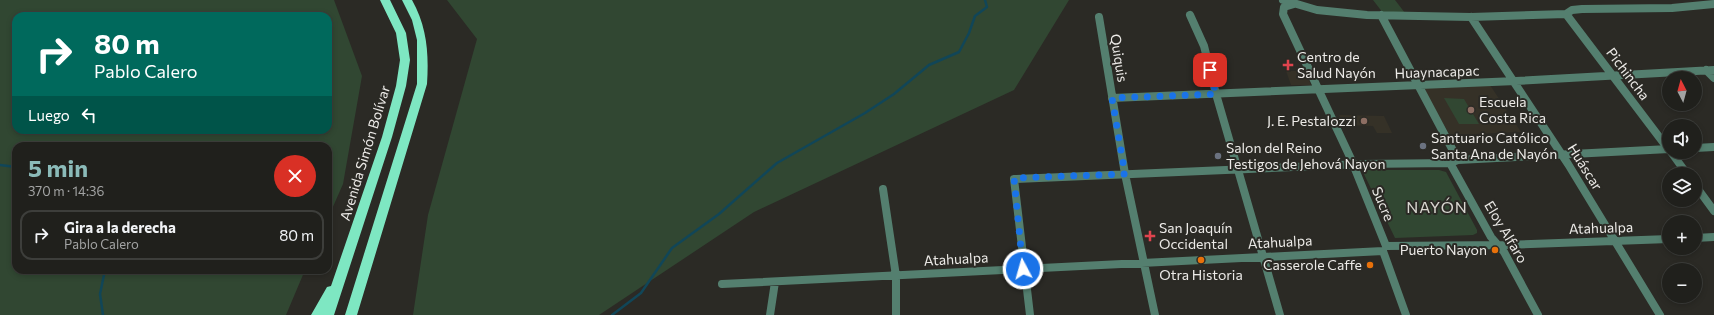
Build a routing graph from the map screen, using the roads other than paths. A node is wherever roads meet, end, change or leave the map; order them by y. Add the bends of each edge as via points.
1 (385, 0) edge
2 (407, 0) edge
3 (1283, 0) edge
4 (1294, 4) junction
5 (1714, 4) edge
6 (1566, 14) junction
7 (1190, 15) dead end
8 (1381, 15) junction
9 (1099, 16) dead end
10 (1471, 17) junction
11 (1710, 70) edge
12 (1612, 75) junction
13 (1714, 78) edge
14 (1516, 82) junction
15 (1417, 86) junction
16 (1317, 90) junction
17 (1216, 94) junction
18 (1112, 98) junction
19 (1662, 141) edge
20 (1714, 147) edge
21 (1702, 148) edge
22 (1662, 150) edge
23 (1562, 155) junction
24 (1454, 162) junction
25 (1352, 165) junction
26 (1238, 170) junction
27 (1125, 174) junction
28 (883, 189) dead end
29 (1702, 195) edge
30 (1714, 211) edge
31 (1714, 237) edge
32 (1702, 238) edge
33 (1662, 239) edge
34 (1617, 242) junction
35 (1496, 244) junction
36 (1385, 249) junction
37 (1263, 257) junction
38 (1146, 264) junction
39 (1023, 269) junction
40 (344, 270) junction
41 (896, 276) junction
42 (775, 282) junction
43 (722, 284) dead end
44 (318, 315) edge
45 (328, 315) edge
46 (351, 315) edge
47 (770, 315) edge
48 (896, 315) edge
49 (1030, 315) edge
50 (1155, 315) edge
51 (1280, 315) edge
52 (1406, 315) edge
53 (1538, 315) edge
54 (1660, 315) edge

1 - 40 highway, Avenida Simón Bolívar via 401,33 405,60 401,86 387,137
2 - 46 highway via 414,11 422,38 425,57 422,84
3 - 4 street
4 - 8 street via 1327,12
4 - 16 street, Sucre via 1284,7 1283,14
5 - 6 street via 1672,8 1582,9 1572,10
6 - 10 street
6 - 12 street, Pichincha
7 - 17 street via 1204,46
8 - 10 street
8 - 15 street, Eloy Alfaro
9 - 18 street, Quiquis
10 - 14 street, Huáscar
11 - 12 street, Huaynacapac
11 - 13 street
12 - 14 street, Huaynacapac
12 - 19 street, Pichincha
14 - 15 street, Huaynacapac
14 - 23 street, Huáscar
15 - 16 street, Huaynacapac
15 - 24 street, Eloy Alfaro
16 - 17 street, Huaynacapac
16 - 25 street, Sucre
17 - 18 street, Huaynacapac
17 - 26 street
18 - 27 street, Quiquis
20 - 21 street
22 - 23 street
23 - 24 street
23 - 34 street, Huáscar
24 - 25 street
24 - 35 street, Eloy Alfaro
25 - 26 street
25 - 36 street, Sucre
26 - 27 street
26 - 37 street
27 - 38 street, Quiquis
27 - 39 street via 1014,178
28 - 41 street
29 - 30 street
31 - 32 street
33 - 34 street, Atahualpa
34 - 35 street, Atahualpa
34 - 54 street, Huáscar
35 - 36 street, Atahualpa
35 - 53 street, Eloy Alfaro via 1504,252
36 - 37 street, Atahualpa
36 - 52 street, Sucre
37 - 38 street, Atahualpa
37 - 51 street
38 - 39 street, Atahualpa
38 - 50 street, Quiquis
39 - 41 street, Atahualpa
39 - 49 street
40 - 44 highway
40 - 45 highway, Avenida Simón Bolívar
41 - 42 street, Atahualpa
41 - 48 street
42 - 43 street, Atahualpa
42 - 47 street

